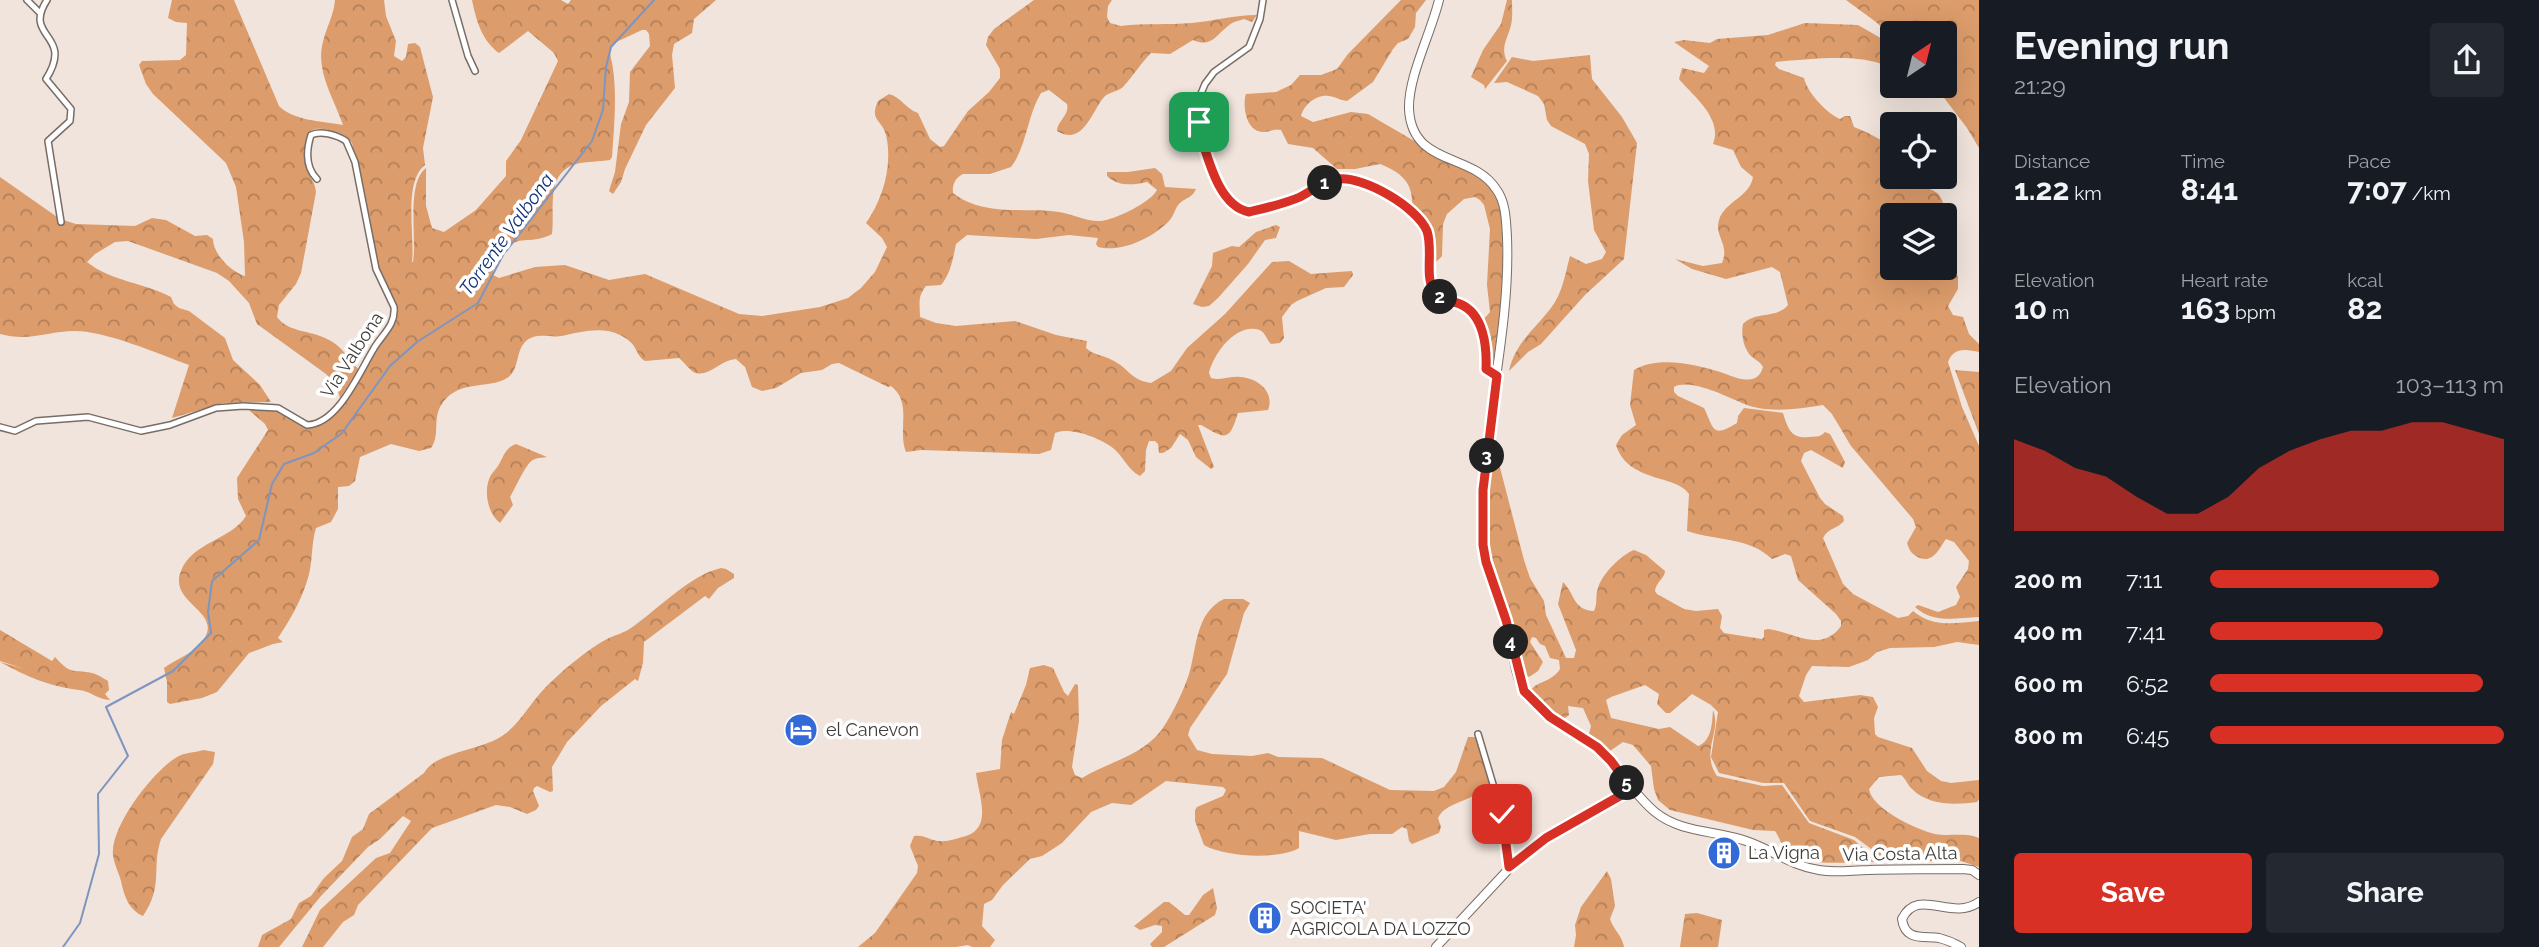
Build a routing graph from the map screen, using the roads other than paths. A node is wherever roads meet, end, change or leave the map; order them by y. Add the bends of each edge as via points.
1 (27, 0) edge
2 (47, 0) edge
3 (452, 0) edge
4 (1263, 0) edge
5 (1438, 0) edge
6 (39, 12) junction
7 (475, 71) dead end
8 (317, 179) dead end
9 (61, 222) dead end
10 (1497, 376) junction
11 (0, 427) edge
12 (1478, 734) dead end
13 (1632, 789) junction
14 (1509, 867) junction
15 (1979, 875) edge
16 (1979, 902) edge
17 (1436, 947) edge
18 (1961, 947) edge

1 - 6 street
2 - 6 street
3 - 7 street
4 - 10 street via 1249,47 1214,72 1201,91 1199,131 1220,188 1238,208 1249,212 1342,178 1396,199 1427,232 1431,286 1440,297 1466,307 1475,316 1487,349 1486,369
5 - 10 main road, Via Costa Alta via 1410,95 1411,120 1419,140 1429,149 1482,174 1503,201 1506,283
6 - 9 street via 41,27 57,57 46,79 71,109 70,121 48,141
8 - 11 street, Via Valbona via 308,164 311,135 330,134 346,141 355,162 376,269 395,314 345,397 321,422 307,425 278,408 243,407 216,408 141,431 88,417 36,421 15,431
10 - 13 main road, Via Costa Alta via 1483,490 1483,545 1524,691 1550,717 1597,747
12 - 14 street via 1504,821
13 - 14 main road via 1546,838
13 - 15 main road, Via Costa Alta via 1657,814 1677,825 1736,837 1804,867 1822,871 1963,869
14 - 17 main road
16 - 18 main road via 1958,910 1915,904 1902,919 1913,936

